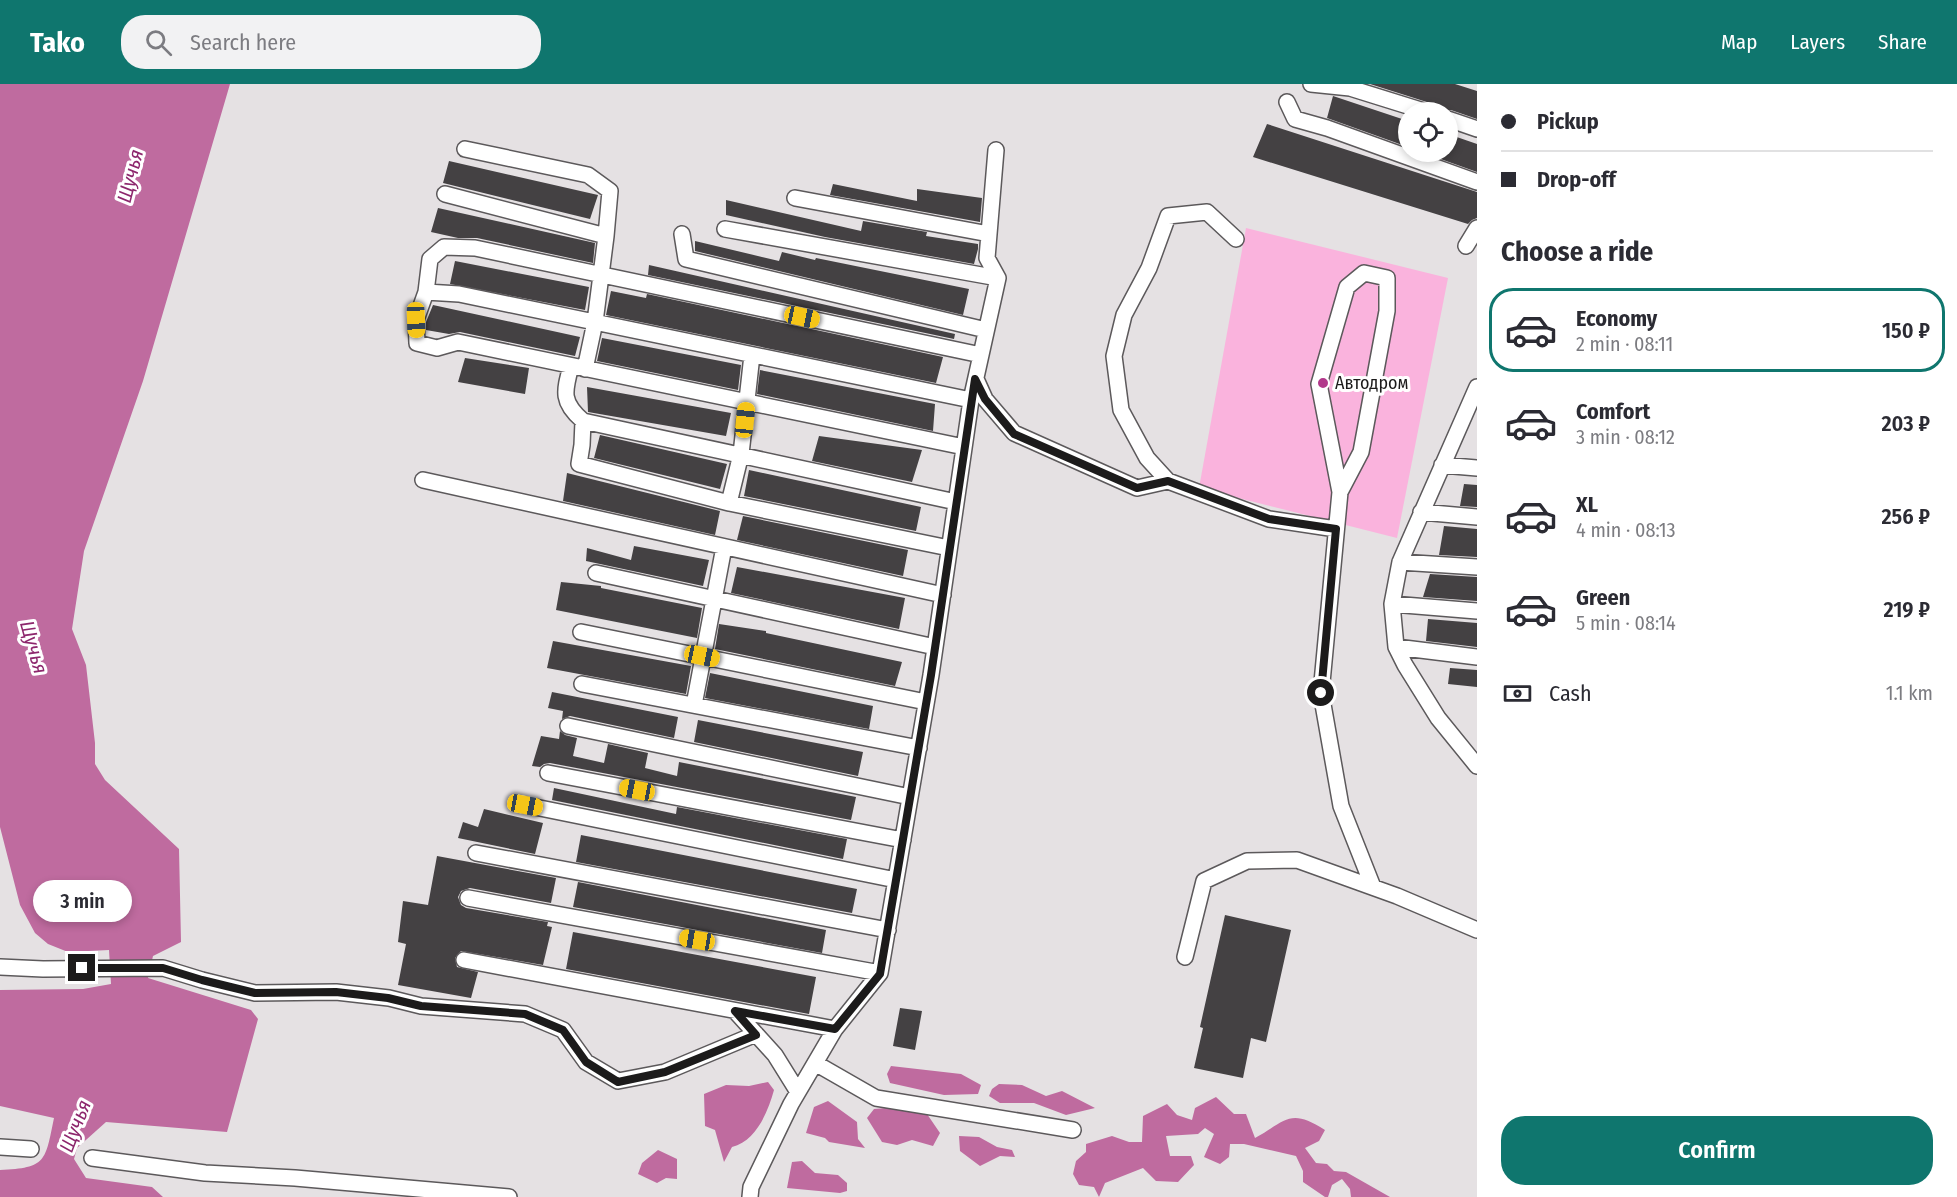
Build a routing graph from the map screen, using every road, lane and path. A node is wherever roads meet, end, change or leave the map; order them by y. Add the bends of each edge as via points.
1 (1311, 84) edge
2 (1287, 102) dead end
3 (1398, 103) edge
4 (1458, 122) edge
5 (1477, 129) edge
6 (465, 149) dead end
7 (996, 150) dead end
8 (1477, 182) edge
9 (445, 194) dead end
10 (795, 198) dead end
11 (1477, 228) edge
12 (725, 229) dead end
13 (682, 234) dead end
14 (989, 234) junction
15 (606, 236) junction
16 (1236, 239) dead end
17 (1466, 246) dead end
18 (601, 275) junction
19 (998, 278) junction
20 (426, 292) junction
21 (595, 322) junction
22 (986, 330) junction
23 (752, 355) junction
24 (981, 355) junction
25 (578, 367) junction
26 (975, 379) junction
27 (1477, 387) edge
28 (971, 400) junction
29 (747, 402) junction
30 (1472, 411) edge
31 (583, 421) junction
32 (964, 447) junction
33 (741, 454) junction
34 (1442, 465) junction
35 (1477, 468) edge
36 (423, 480) dead end
37 (1168, 481) junction
38 (1340, 492) junction
39 (956, 502) junction
40 (729, 503) junction
41 (1421, 512) junction
42 (1477, 517) edge
43 (1336, 529) junction
44 (724, 546) junction
45 (950, 548) junction
46 (1400, 562) junction
47 (1477, 567) edge
48 (596, 573) dead end
49 (943, 595) junction
50 (714, 599) junction
51 (1392, 604) junction
52 (1477, 611) edge
53 (580, 632) dead end
54 (935, 647) junction
55 (1396, 647) junction
56 (702, 656) junction
57 (1477, 657) edge
58 (582, 684) dead end
59 (926, 702) junction
60 (694, 705) junction
61 (568, 726) dead end
62 (919, 748) junction
63 (1477, 766) edge
64 (548, 773) dead end
65 (910, 797) junction
66 (525, 805) dead end
67 (903, 840) junction
68 (476, 853) dead end
69 (896, 880) junction
70 (1373, 887) junction
71 (468, 898) dead end
72 (888, 930) junction
73 (1477, 930) edge
74 (1185, 957) dead end
75 (464, 960) dead end
76 (0, 966) edge
77 (880, 974) junction
78 (735, 1011) junction
79 (835, 1029) junction
80 (756, 1035) junction
81 (815, 1063) junction
82 (798, 1092) junction
83 (1073, 1131) dead end
84 (0, 1147) edge
85 (31, 1149) dead end
86 (92, 1158) dead end
87 (509, 1197) edge
88 (750, 1197) edge

1 - 3 street via 1350,88
2 - 8 street via 1295,119
4 - 5 street
6 - 15 street via 588,175 610,191
7 - 14 street
9 - 15 street
10 - 14 street
11 - 17 street
12 - 19 street
13 - 22 street via 686,259
14 - 19 street via 987,258
15 - 18 street
16 - 37 street via 1208,212 1168,216 1149,268 1124,315 1114,356 1121,410 1147,458
18 - 20 street via 475,248 444,247 430,259
18 - 21 street
18 - 24 street
19 - 22 street
20 - 21 street via 459,294
20 - 25 street via 416,320 417,343 437,348 458,342
21 - 23 street
21 - 25 street
22 - 24 street
23 - 28 street
23 - 29 street
24 - 26 street
25 - 29 street
25 - 31 street via 564,391 570,410
26 - 28 street
26 - 37 street via 985,399 1014,434 1137,488
27 - 30 street
28 - 32 street
29 - 32 street
29 - 33 street
30 - 34 street
31 - 33 street
31 - 40 street via 579,464
32 - 39 street
33 - 39 street
33 - 40 street
34 - 35 street
34 - 41 street
36 - 44 street
37 - 43 street via 1269,519
38 - 38 street via 1361,452 1387,311 1387,278 1364,273 1347,286 1319,384
38 - 43 street
39 - 45 street
40 - 45 street
41 - 42 street
41 - 46 street
43 - 70 street via 1321,693 1341,806
44 - 49 street
44 - 50 street
45 - 49 street
46 - 47 street
46 - 51 street
48 - 50 street
49 - 54 street
50 - 54 street
50 - 56 street
51 - 52 street
51 - 55 street
53 - 56 street
54 - 59 street
55 - 57 street
55 - 63 street via 1438,718
56 - 59 street
56 - 60 street
58 - 60 street
59 - 62 street
60 - 62 street
61 - 65 street
62 - 65 street
64 - 67 street
65 - 67 street
66 - 69 street
67 - 69 street
68 - 72 street
69 - 72 street
70 - 73 street
70 - 74 street via 1297,860 1248,861 1204,881
71 - 77 street
72 - 77 street
75 - 78 street
76 - 80 street via 163,968 255,993 336,992 421,1006 525,1014 563,1030 586,1062 618,1082 665,1072
77 - 79 street
78 - 79 street
78 - 80 street
79 - 81 street
80 - 82 street via 775,1055
81 - 82 street
81 - 83 street via 876,1098
82 - 88 street via 751,1187
84 - 85 street
86 - 87 street via 205,1173

